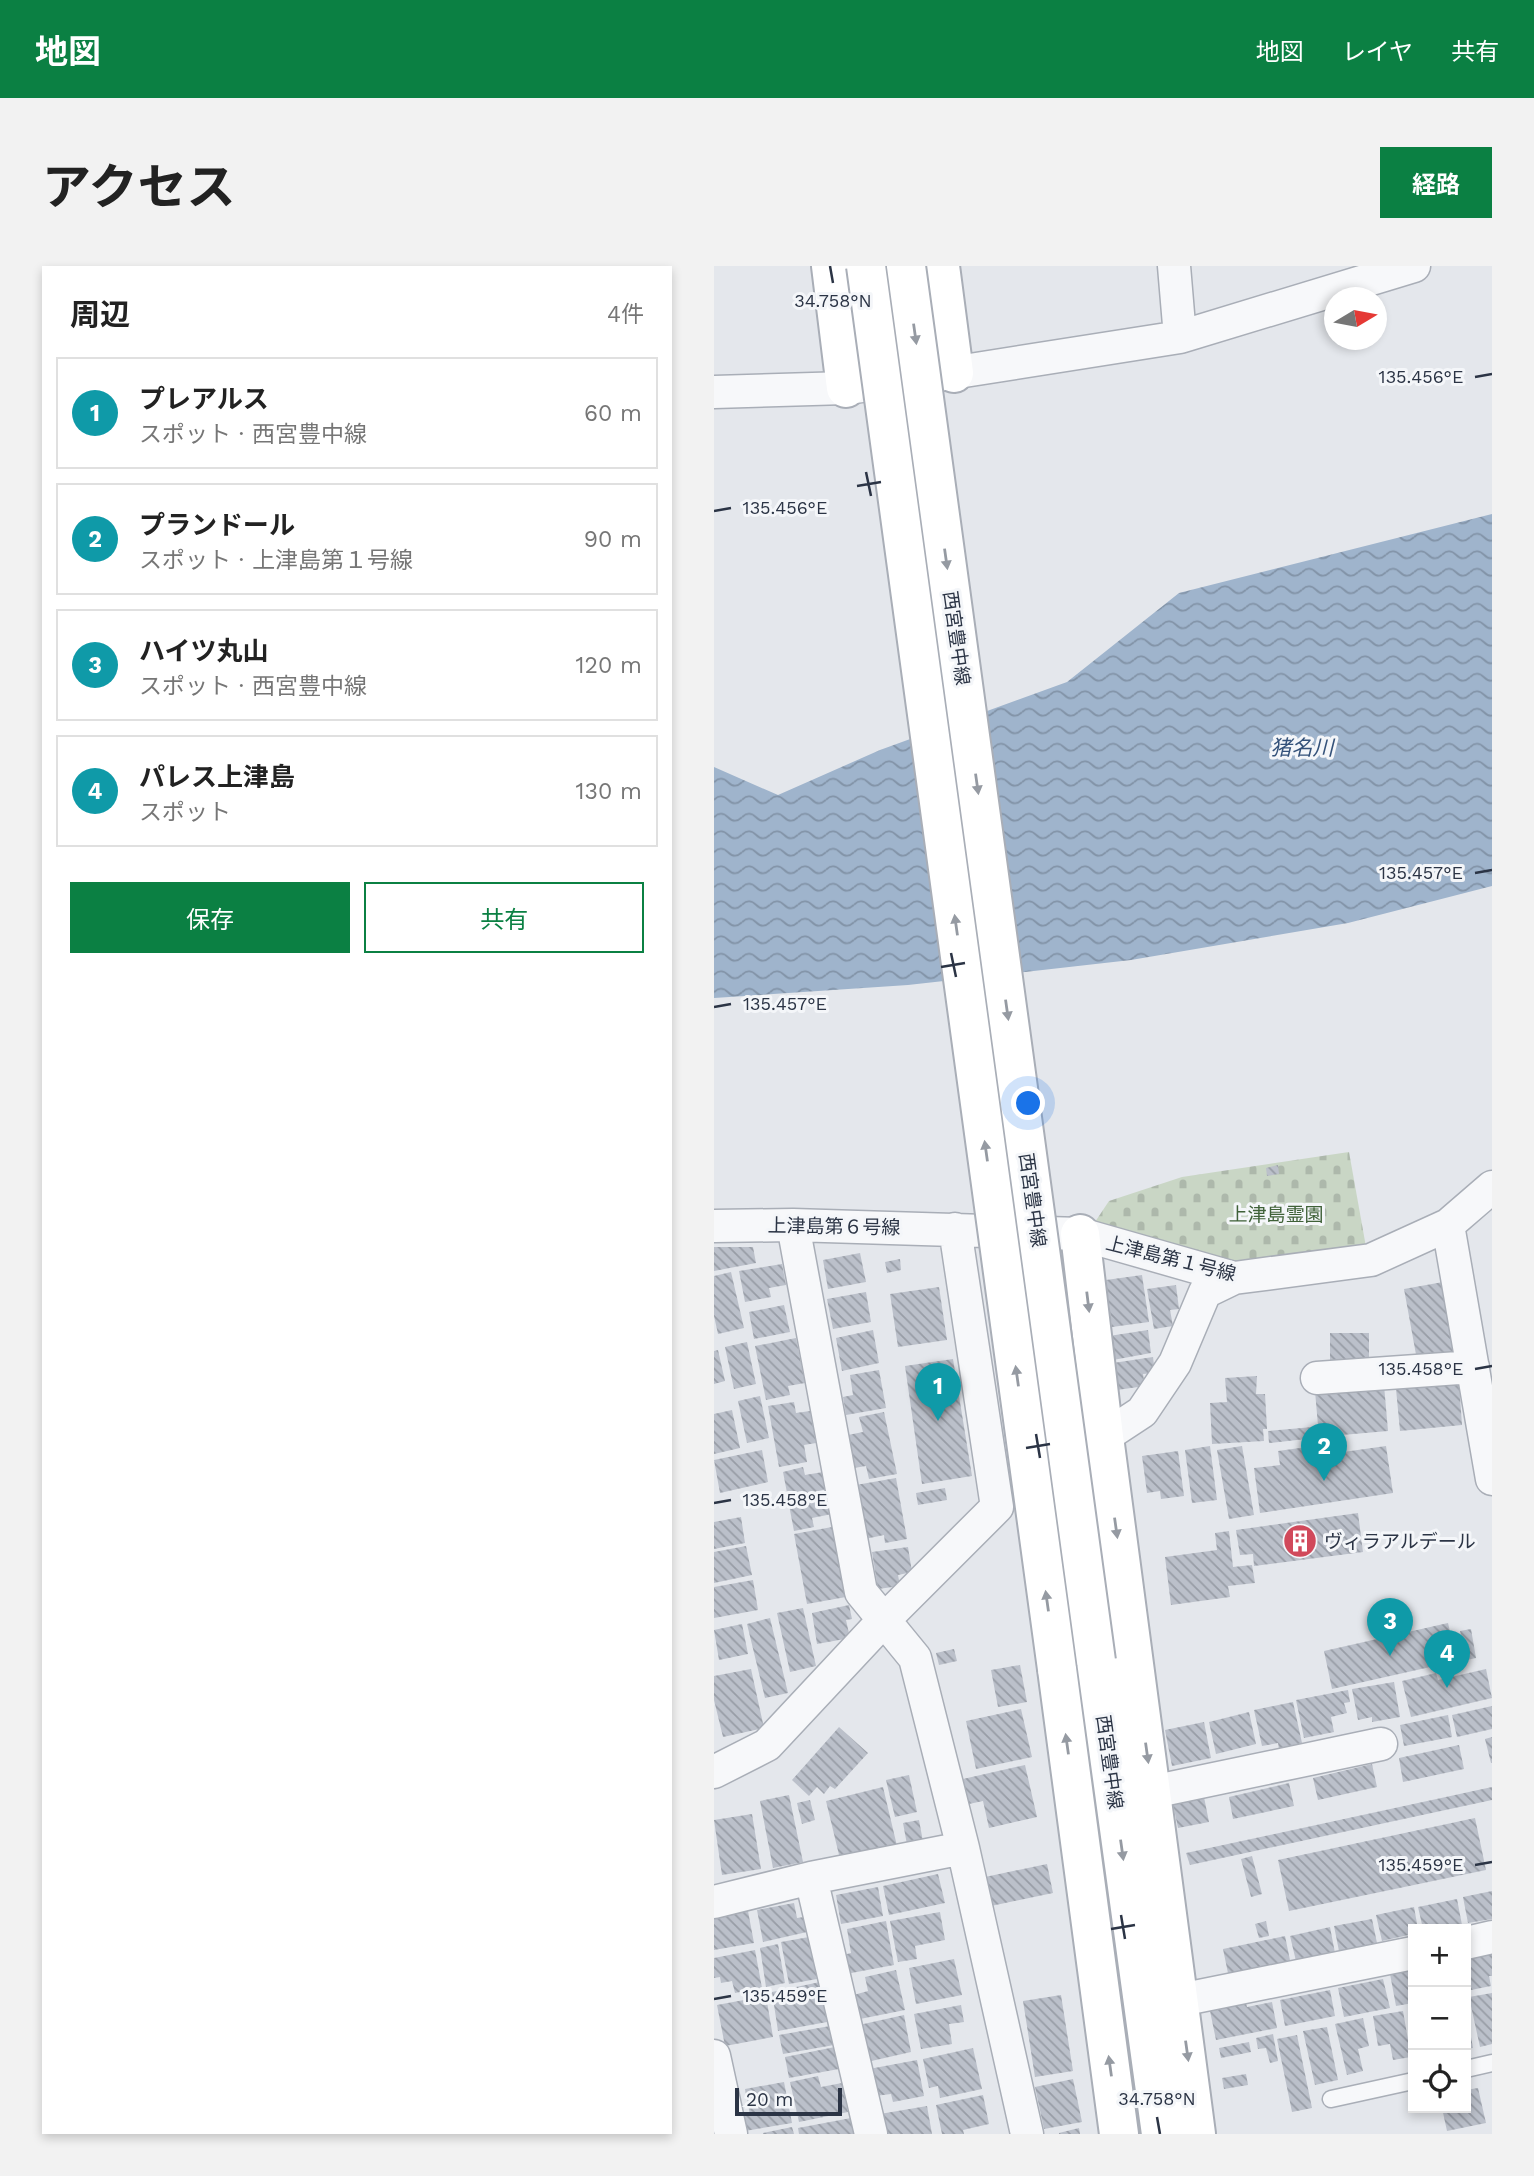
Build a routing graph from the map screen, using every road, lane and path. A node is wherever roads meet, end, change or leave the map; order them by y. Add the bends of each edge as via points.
1 (831, 266) edge
2 (866, 266) edge
3 (906, 266) edge
4 (940, 266) edge
5 (1174, 266) edge
6 (1414, 266) edge
7 (1181, 337) junction
8 (954, 373) junction
9 (846, 388) junction
10 (714, 392) edge
11 (1492, 1187) edge
12 (793, 1224) junction
13 (1448, 1225) junction
14 (714, 1226) edge
15 (955, 1229) junction
16 (1080, 1234) junction
17 (1234, 1278) junction
18 (1473, 1367) junction
19 (1317, 1378) dead end
20 (1104, 1437) junction
21 (1492, 1479) edge
22 (883, 1621) junction
23 (1381, 1744) dead end
24 (715, 1767) edge
25 (1152, 1792) junction
26 (963, 1848) junction
27 (811, 1878) junction
28 (714, 1902) edge
29 (1492, 1937) edge
30 (1471, 1942) edge
31 (1408, 1954) edge
32 (1180, 2000) junction
33 (714, 2056) edge
34 (1492, 2063) edge
35 (1471, 2068) edge
36 (1408, 2082) edge
37 (1331, 2099) dead end
38 (731, 2134) edge
39 (871, 2134) edge
40 (1027, 2134) edge
41 (1119, 2134) edge
42 (1161, 2134) edge
43 (1196, 2134) edge

1 - 9 main road
41 -> 2 main road, 西宮豊中線, bridge
3 -> 42 main road, 西宮豊中線, bridge
4 - 8 main road
5 - 7 street
6 - 7 street
7 - 8 street
8 - 9 street
9 - 10 street
11 - 13 street, 上津島第１号線
12 - 14 street, 上津島第６号線
12 - 15 street, 上津島第６号線
12 - 22 street via 861,1592
13 - 17 street, 上津島第１号線 via 1371,1260
13 - 18 street
15 - 16 street, 上津島第１号線
15 - 22 street via 997,1507
16 - 17 street, 上津島第１号線
16 -> 20 main road
17 - 20 street via 1205,1292 1175,1363 1142,1412
18 - 19 street
18 - 21 street
20 -> 25 main road
22 - 24 street via 767,1745
22 - 26 street via 915,1658
23 - 25 street
25 - 32 main road
26 - 27 street
26 - 40 street
27 - 28 street
27 - 39 street
29 - 30 street
31 - 32 street
32 -> 43 main road
33 - 38 street
34 - 35 lane
36 - 37 lane

